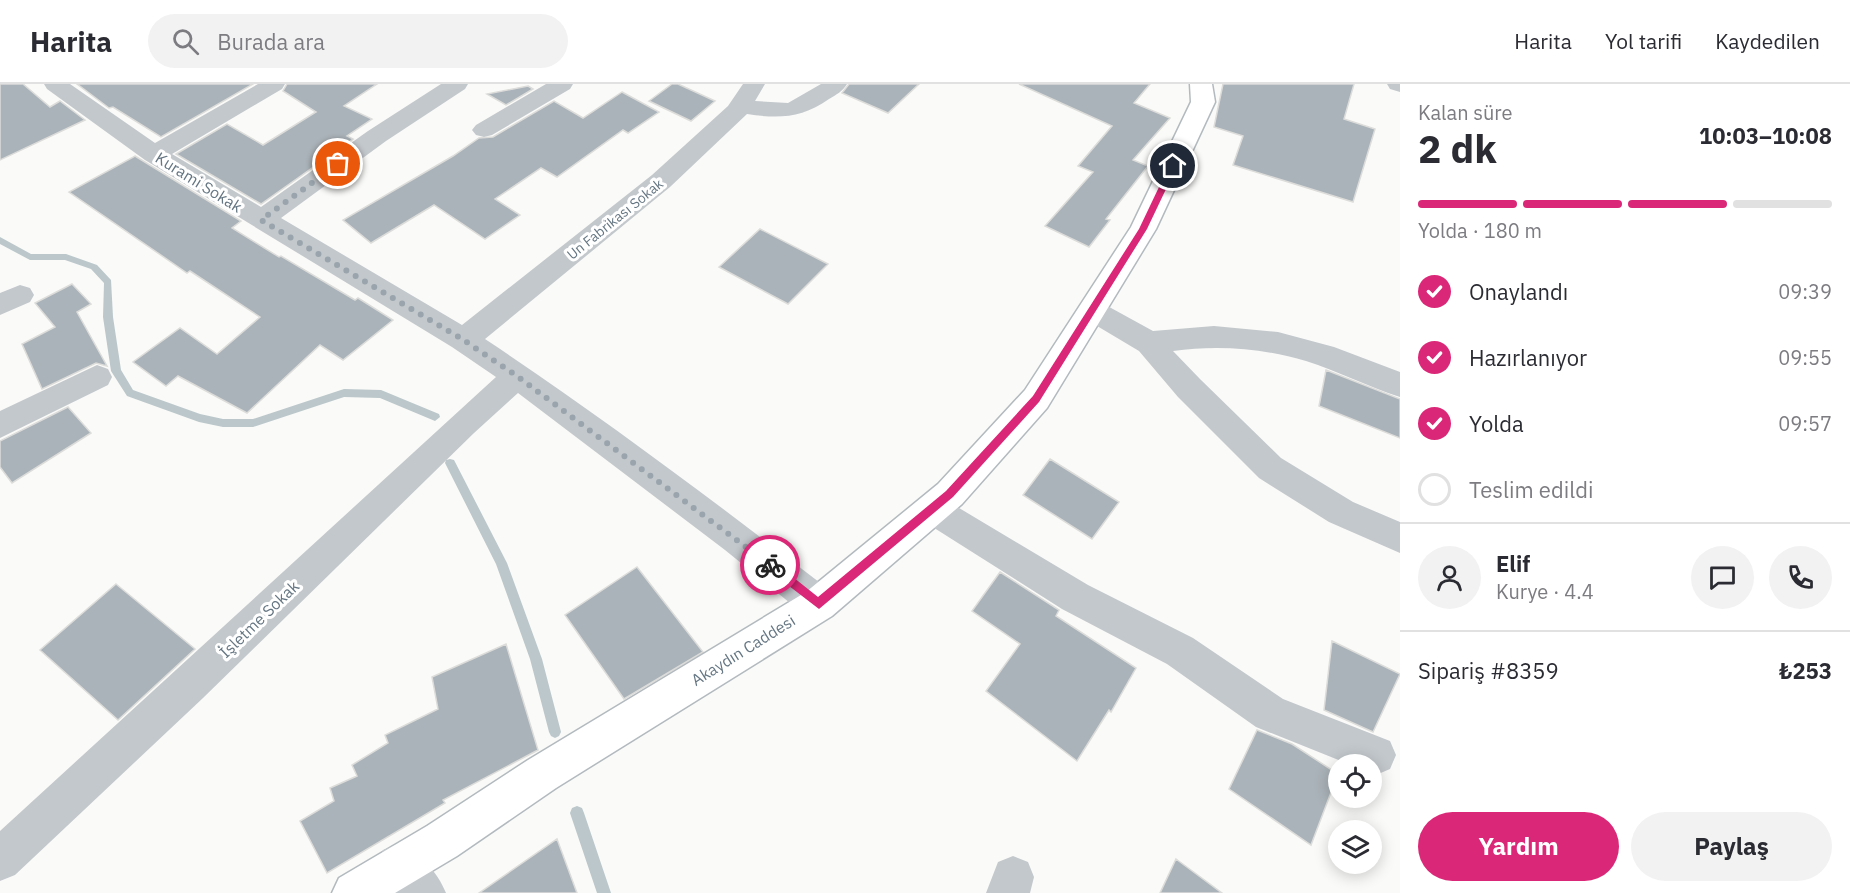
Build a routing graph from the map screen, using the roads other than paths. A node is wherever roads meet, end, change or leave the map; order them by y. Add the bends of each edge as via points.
1 (55, 84) edge
2 (274, 84) edge
3 (457, 84) edge
4 (562, 84) edge
5 (836, 84) edge
6 (1201, 84) edge
7 (748, 95) edge
8 (484, 130) dead end
9 (154, 154) junction
10 (261, 220) junction
11 (1092, 310) junction
12 (462, 339) junction
13 (1149, 343) junction
14 (517, 376) junction
15 (97, 377) dead end
16 (1400, 385) edge
17 (0, 425) edge
18 (932, 509) junction
19 (1400, 538) edge
20 (819, 604) junction
21 (1373, 754) edge
22 (0, 860) edge
23 (411, 879) edge
24 (354, 893) edge

1 - 9 street, Kurami Sokak
2 - 9 street
3 - 10 street
4 - 8 street
5 - 7 street via 788,112
6 - 11 street, Akaydın Caddesi via 1203,102 1143,229
7 - 12 street, Un Fabrikası Sokak via 661,181
9 - 10 street, Kurami Sokak
10 - 12 street, Kurami Sokak
11 - 13 street
11 - 18 street, Akaydın Caddesi via 1036,399
12 - 14 street, Kurami Sokak
13 - 16 street via 1180,337 1280,343
13 - 19 street via 1270,468 1341,512
14 - 20 street, Kurami Sokak
14 - 22 street, İşletme Sokak
15 - 17 street
18 - 20 street, Akaydın Caddesi
18 - 21 street via 1075,597 1180,651 1270,713
20 - 23 street, Akaydın Caddesi via 542,774 442,841
23 - 24 street, Akaydın Caddesi

